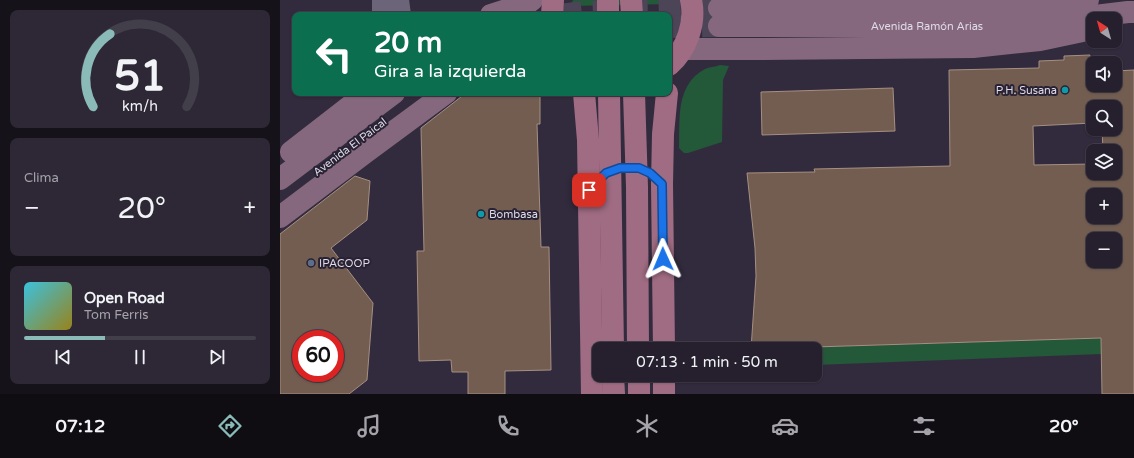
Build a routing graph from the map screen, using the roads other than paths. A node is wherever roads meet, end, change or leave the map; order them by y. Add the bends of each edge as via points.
1 (384, 0) edge
2 (398, 0) edge
3 (532, 0) edge
4 (553, 0) edge
5 (608, 0) edge
6 (631, 0) edge
7 (691, 0) edge
8 (1088, 0) edge
9 (383, 12) edge
10 (400, 12) edge
11 (500, 12) edge
12 (552, 12) edge
13 (608, 12) edge
14 (632, 12) edge
15 (1134, 12) edge
16 (1134, 19) edge
17 (1122, 22) edge
18 (1086, 30) edge
19 (673, 64) edge
20 (363, 96) edge
21 (390, 96) edge
22 (417, 96) edge
23 (442, 96) edge
24 (584, 96) edge
25 (609, 96) edge
26 (634, 96) edge
27 (667, 96) edge
28 (280, 160) edge
29 (280, 179) edge
30 (662, 184) junction
31 (600, 189) junction
32 (280, 200) edge
33 (280, 217) edge
34 (612, 342) edge
35 (638, 342) edge
36 (664, 342) edge
37 (613, 382) edge
38 (639, 382) edge
39 (664, 382) edge
40 (592, 394) edge
41 (614, 394) edge
42 (639, 394) edge
43 (664, 394) edge

1 - 9 street
2 - 10 street
3 - 11 main road
4 - 12 main road
5 - 13 main road
6 - 14 main road
7 - 19 main road via 691,29
8 - 15 main road, Avenida Ramón Arias via 981,8 865,9 719,17 981,26 1037,23
16 - 17 main road
18 - 19 main road via 1040,40 973,47
20 - 28 main road
21 - 29 main road, Avenida El Paical
22 - 32 main road, Avenida El Paical
23 - 33 main road
24 - 31 main road via 588,140
25 - 31 main road
26 - 35 main road
27 - 30 main road
30 - 31 main road via 650,173 639,168 620,168 606,173
30 - 36 main road
31 - 34 main road
31 - 40 main road
37 - 41 main road
38 - 42 main road
39 - 43 main road

